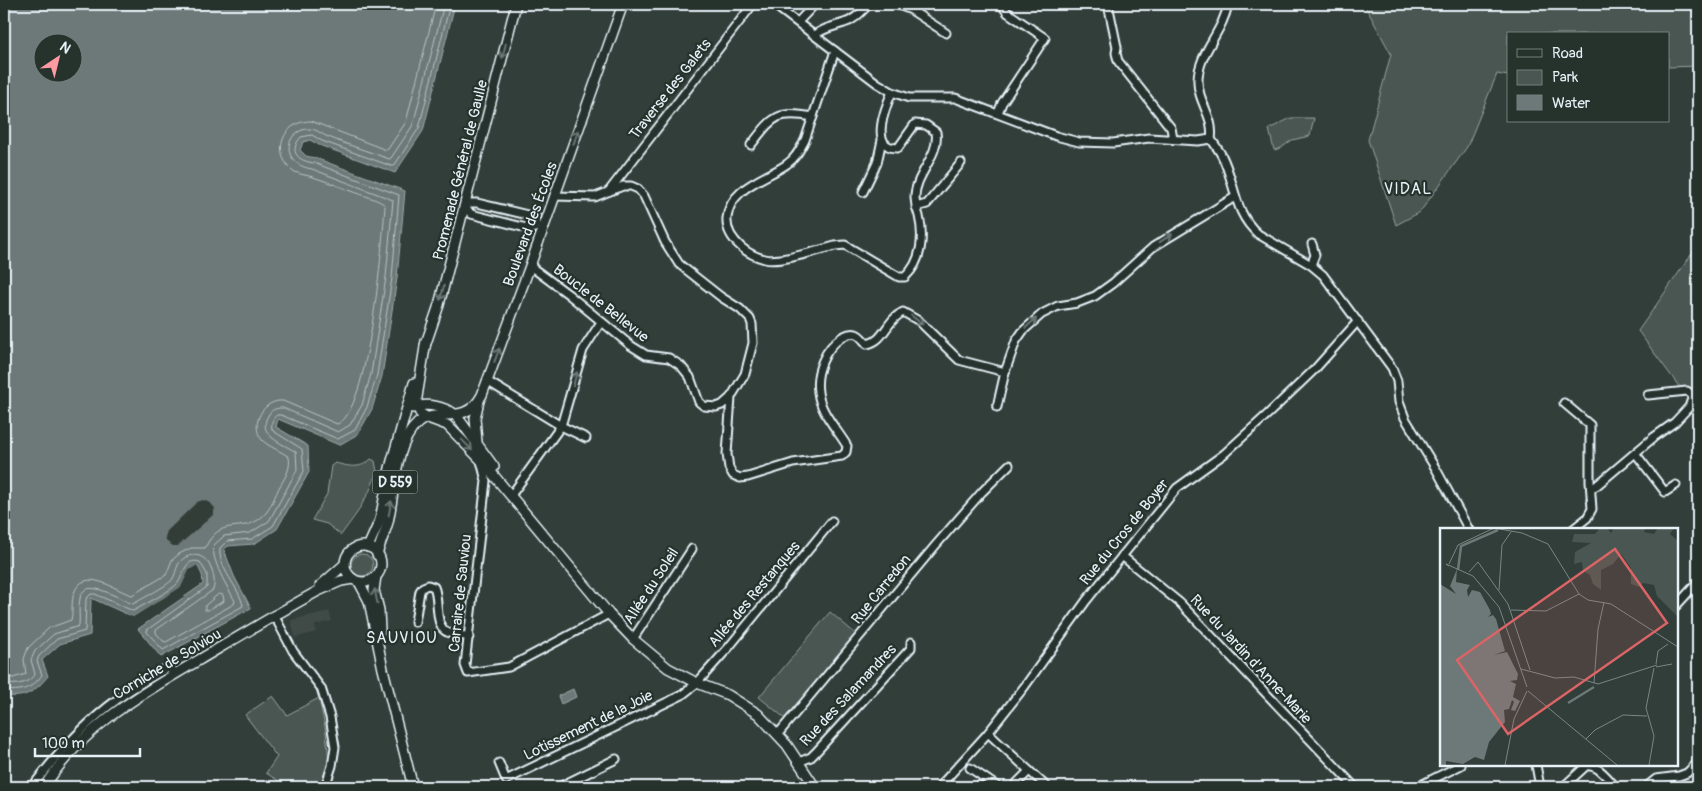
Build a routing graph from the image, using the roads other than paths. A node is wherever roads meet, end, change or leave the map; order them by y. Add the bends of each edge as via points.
1 (516, 4) edge
2 (623, 4) edge
3 (753, 4) edge
4 (773, 4) edge
5 (815, 4) edge
6 (869, 4) edge
7 (896, 4) edge
8 (1001, 4) edge
9 (1108, 4) edge
10 (1228, 4) edge
11 (798, 22) junction
12 (946, 33) dead end
13 (815, 35) junction
14 (836, 51) junction
15 (892, 92) junction
16 (998, 113) junction
17 (813, 117) junction
18 (883, 137) junction
19 (1173, 139) junction
20 (1211, 140) junction
21 (752, 145) dead end
22 (961, 163) dead end
23 (609, 191) junction
24 (863, 192) dead end
25 (554, 196) junction
26 (1235, 197) junction
27 (464, 206) junction
28 (916, 207) junction
29 (541, 224) junction
30 (1312, 244) dead end
31 (1312, 265) junction
32 (530, 266) junction
33 (601, 322) junction
34 (1358, 322) junction
35 (426, 341) junction
36 (1005, 372) junction
37 (487, 381) junction
38 (1648, 395) dead end
39 (731, 397) junction
40 (479, 401) junction
41 (1564, 403) dead end
42 (417, 406) junction
43 (997, 407) dead end
44 (406, 411) junction
45 (456, 415) junction
46 (428, 418) junction
47 (562, 426) junction
48 (586, 438) dead end
49 (477, 442) junction
50 (1636, 454) junction
51 (481, 460) junction
52 (1009, 465) dead end
53 (498, 479) junction
54 (486, 481) junction
55 (1676, 485) dead end
56 (1590, 488) junction
57 (512, 494) junction
58 (520, 505) junction
59 (832, 521) dead end
60 (1468, 528) edge
61 (1574, 528) edge
62 (368, 547) junction
63 (692, 549) dead end
64 (378, 555) junction
65 (1122, 556) junction
66 (345, 564) junction
67 (376, 576) junction
68 (356, 580) junction
69 (1698, 582) edge
70 (298, 602) junction
71 (1677, 605) edge
72 (610, 614) junction
73 (274, 616) junction
74 (415, 622) dead end
75 (469, 637) junction
76 (633, 639) junction
77 (912, 642) dead end
78 (177, 673) junction
79 (386, 679) junction
80 (697, 683) junction
81 (778, 734) junction
82 (988, 734) junction
83 (616, 759) dead end
84 (1698, 762) edge
85 (499, 763) dead end
86 (801, 765) junction
87 (1459, 766) edge
88 (1536, 766) edge
89 (1586, 766) edge
90 (1592, 766) edge
91 (970, 768) dead end
92 (1029, 771) junction
93 (32, 787) edge
94 (44, 787) edge
95 (325, 787) edge
96 (413, 787) edge
97 (559, 787) edge
98 (815, 787) edge
99 (939, 787) edge
100 (998, 787) edge
101 (1012, 787) edge
102 (1047, 787) edge
103 (1355, 787) edge
104 (1417, 787) edge
105 (1540, 787) edge
106 (1563, 787) edge
107 (1616, 787) edge
108 (1646, 787) edge

1 -> 27 main road, Promenade Général de Gaulle
25 -> 2 main road, Boulevard des Écoles
3 - 23 street, Traverse des Galets
4 - 11 street
5 - 11 street
6 - 13 street via 845,23 828,26
7 - 12 street
8 - 16 street via 1008,13 1045,38
9 - 19 street via 1118,61 1171,128
10 - 20 street via 1222,26 1200,66 1198,81 1200,96 1212,126
11 - 13 street
13 - 14 street
14 - 15 street
14 - 17 street
15 - 16 street via 909,98 955,98
15 - 18 street via 883,114
16 - 19 street via 1080,142 1101,144
17 - 21 street via 787,114 777,117
17 - 28 street via 798,153 734,199 728,210 726,226 741,247 766,260 778,260 844,246 899,277 906,277 916,264 921,249
18 - 24 street via 877,163
18 - 28 street via 885,144 898,148 915,124 926,125 936,132 934,150 917,186
19 - 20 street
20 - 26 street via 1224,160
22 - 28 street via 927,204
23 - 25 street via 595,197
23 - 39 street via 623,186 638,189 679,264 750,319 753,343 749,360 745,374
25 - 29 main road, Boulevard des Écoles
26 - 31 street via 1251,228
36 -> 26 street via 1023,330 1042,314 1095,296 1153,247
27 - 29 street via 477,203 536,217
27 - 29 street via 471,214 530,229
27 -> 35 main road, Promenade Général de Gaulle via 439,305
29 - 32 main road, Boulevard des Écoles
30 - 31 street
31 - 34 street
32 - 33 street, Boucle de Bellevue
37 -> 32 main road, Boulevard des Écoles
33 - 39 street, Boucle de Bellevue via 646,355 668,358 681,366 704,406 722,405
47 -> 33 street via 583,350
34 - 60 street via 1392,368 1405,418
34 - 65 street, Rue du Cros de Boyer via 1268,414 1224,454 1177,488
35 - 42 main road, Promenade Général de Gaulle
35 - 44 main road, Promenade Général de Gaulle
39 -> 36 street via 727,454 729,468 740,478 793,463 842,456 846,452 847,446 817,390 818,376 829,348 848,333 856,334 867,344 874,343 895,316 903,312 919,321 959,360
36 - 43 street
37 - 40 main road, Boulevard des Écoles
37 - 47 street
38 - 50 street via 1687,391 1693,396 1684,414
40 - 45 main road
40 - 49 main road, Boulevard des Écoles via 475,426
41 - 56 street via 1590,425
42 - 44 main road
42 - 45 main road via 439,407
42 - 46 main road via 420,413
44 - 62 main road, D 559 via 380,520
45 - 46 main road
45 - 49 main road
46 -> 51 main road via 447,425
64 -> 46 main road, D 559 via 405,442 418,423
47 - 48 street
47 - 57 street
49 - 57 main road
50 - 55 street via 1665,492
50 - 56 street
51 - 53 main road
51 - 54 street, Carraire de Sauviou
52 - 81 street, Rue Carredon via 935,546
53 - 54 street
53 - 58 main road
54 - 75 street, Carraire de Sauviou
56 - 61 street via 1592,509
57 - 58 main road
58 - 72 main road
59 - 80 street, Allée des Restanques
62 - 64 main road
62 - 66 main road via 354,549
63 - 76 street, Allée du Soleil
64 - 67 main road via 380,563
65 - 82 street, Rue du Cros de Boyer
65 - 103 street, Rue du Jardin d'Anne-Marie via 1180,603
66 - 68 main road via 347,573
66 - 70 main road, Corniche de Solviou
67 - 68 main road via 370,580
79 -> 67 main road via 374,590
68 - 70 main road, Corniche de Solviou via 336,583
68 - 79 main road via 369,601
69 - 71 street
70 - 73 main road, Corniche de Solviou
72 - 75 street, Carraire de Sauviou via 509,667 468,673 465,666
72 - 76 main road
73 - 78 main road, Corniche de Solviou
73 - 95 street via 293,651 321,688 330,717 334,746
74 - 75 street via 420,591 428,585 434,586 442,628 448,633
76 - 80 main road via 668,668
77 - 86 street, Rue des Salamandres via 911,648 811,756 810,762
78 - 93 street via 167,668 118,698 72,739
78 - 94 main road, Corniche de Solviou via 138,695 94,729 67,755
79 - 96 main road
80 - 81 main road via 745,704
80 - 85 street, Lotissement de la Joie via 682,695 506,780
81 - 86 main road
82 - 92 street
82 - 99 street, Rue du Cros de Boyer
83 - 97 street
84 - 108 street via 1687,773 1656,779
86 - 98 main road
87 - 104 street
88 - 105 street
89 - 106 street
90 - 107 street
91 - 100 street
92 - 101 street
92 - 102 street

